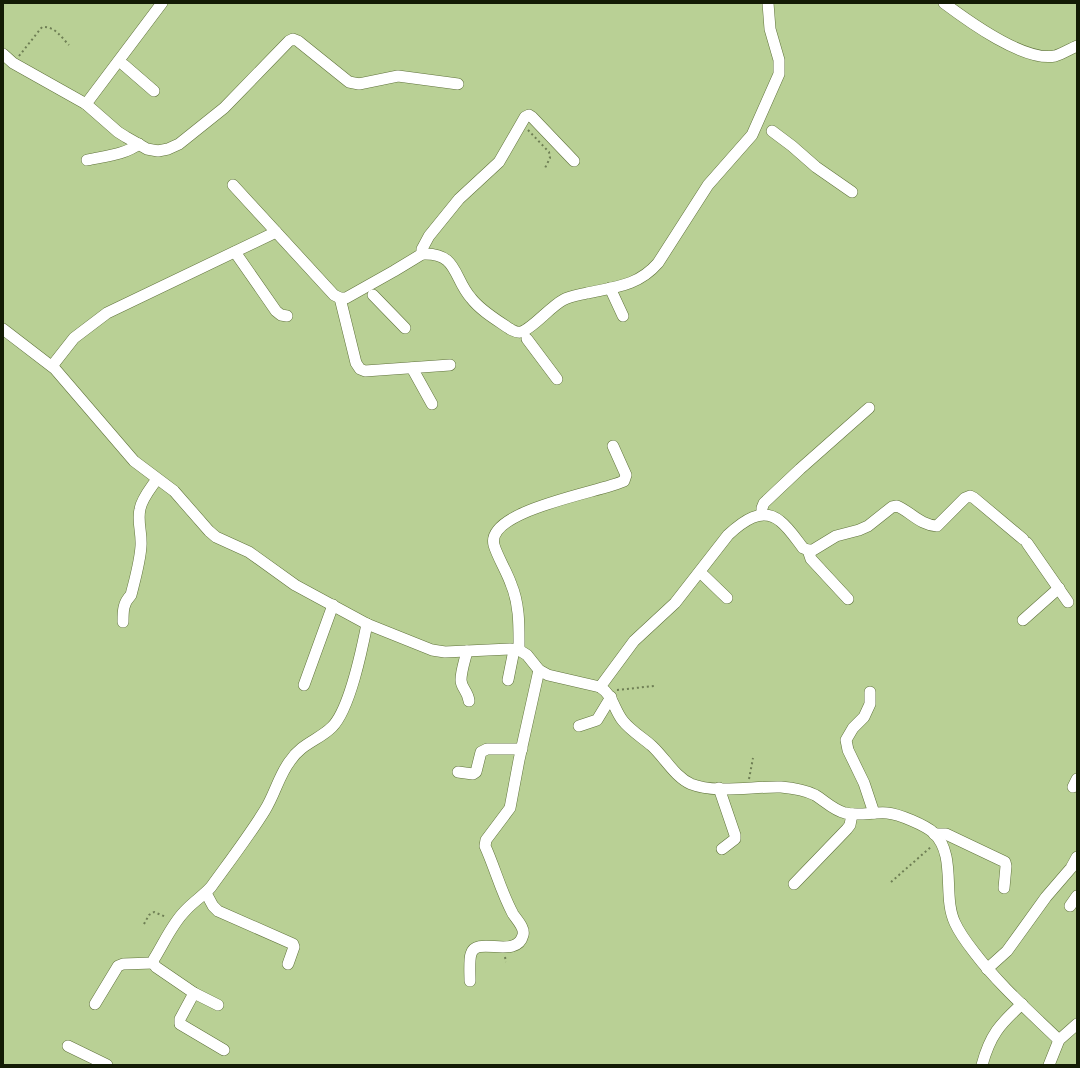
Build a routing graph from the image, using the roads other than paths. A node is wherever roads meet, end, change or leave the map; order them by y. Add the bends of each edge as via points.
1 (162, 3) edge
2 (768, 3) edge
3 (944, 3) edge
4 (1077, 46) edge
5 (3, 54) edge
6 (121, 62) junction
7 (458, 84) dead end
8 (154, 91) dead end
9 (86, 104) junction
10 (766, 126) junction
11 (139, 144) junction
12 (87, 160) dead end
13 (574, 161) dead end
14 (233, 185) dead end
15 (852, 192) dead end
16 (276, 232) junction
17 (235, 252) junction
18 (422, 254) junction
19 (610, 288) junction
20 (369, 291) junction
21 (340, 298) junction
22 (286, 316) dead end
23 (623, 316) dead end
24 (406, 328) dead end
25 (3, 329) edge
26 (524, 336) junction
27 (450, 365) dead end
28 (52, 366) junction
29 (412, 368) junction
30 (557, 379) dead end
31 (432, 404) dead end
32 (869, 408) dead end
33 (613, 446) dead end
34 (156, 479) junction
35 (762, 514) junction
36 (808, 550) junction
37 (700, 572) junction
38 (1058, 588) junction
39 (726, 598) dead end
40 (848, 599) dead end
41 (1068, 602) dead end
42 (333, 605) junction
43 (1023, 620) dead end
44 (123, 622) dead end
45 (367, 624) junction
46 (516, 650) junction
47 (467, 651) junction
48 (539, 670) junction
49 (508, 680) dead end
50 (304, 685) dead end
51 (605, 692) junction
52 (870, 692) dead end
53 (469, 701) dead end
54 (579, 726) dead end
55 (522, 749) junction
56 (458, 772) dead end
57 (719, 788) junction
58 (874, 813) junction
59 (852, 814) junction
60 (937, 837) junction
61 (722, 849) dead end
62 (1077, 858) edge
63 (794, 884) dead end
64 (1004, 888) dead end
65 (206, 893) junction
66 (1077, 896) edge
67 (1070, 906) dead end
68 (153, 963) junction
69 (288, 964) dead end
70 (987, 969) junction
71 (470, 981) dead end
72 (194, 992) junction
73 (95, 1004) dead end
74 (1022, 1004) junction
75 (218, 1005) dead end
76 (1077, 1024) edge
77 (1060, 1040) junction
78 (68, 1046) dead end
79 (224, 1050) dead end
80 (107, 1065) edge
81 (982, 1065) edge
82 (1049, 1065) edge

1 - 6 street
2 - 10 street via 770,29 780,67
3 - 4 street via 994,38 1035,56 1055,56
5 - 9 street via 13,63
6 - 8 street
6 - 9 street
7 - 11 street via 398,76 359,84 349,82 293,39 229,103 179,144 158,151
9 - 11 street via 118,132
10 - 15 street via 816,167
10 - 19 street via 752,135 708,185 650,272 622,286
11 - 12 street via 125,152
13 - 18 street via 529,115 499,162 459,199 423,246
14 - 16 street
16 - 17 street
16 - 21 street via 334,295
17 - 22 street via 276,311
17 - 28 street via 107,313 74,338
18 - 20 street
18 - 26 street via 428,253 448,260 476,304
19 - 23 street
19 - 26 street via 564,300 526,329
20 - 21 street
20 - 24 street
21 - 29 street via 356,363 360,369 365,371
25 - 28 street
26 - 30 street
27 - 29 street
28 - 34 street via 134,461
29 - 31 street
32 - 35 street via 764,503
33 - 46 street via 626,475 624,481 529,510 499,526 494,535 493,544 512,585 518,607 520,623
34 - 42 street via 174,491 216,537 249,552 295,584
34 - 44 street via 140,508 140,553 131,595 123,606
35 - 36 street via 781,521 803,548
35 - 37 street via 735,528
36 - 38 street via 813,550 836,536 868,526 892,507 897,506 923,524 937,526 970,496 1025,541
36 - 40 street via 811,559
37 - 39 street
37 - 51 street via 675,603 634,641
38 - 41 street
38 - 43 street
42 - 45 street
42 - 50 street
45 - 47 street via 432,650
45 - 65 street via 344,710 331,728 305,745 289,762 265,810
46 - 47 street
46 - 48 street via 527,655
46 - 49 street
47 - 53 street via 461,680
48 - 51 street
48 - 55 street
51 - 54 street via 597,720
51 - 57 street via 628,727 654,748 680,776 702,787
52 - 58 street via 870,704 864,717 846,740
55 - 56 street via 487,749 482,752 476,772
55 - 71 street via 510,808 486,840 485,846 513,914 523,929 523,935 514,946 478,946 474,949 471,954
57 - 59 street via 781,787 805,790 835,809
57 - 61 street via 735,835 735,839
58 - 59 street
58 - 60 street via 896,815 926,827
59 - 63 street via 847,829
60 - 64 street via 946,834 1005,862
60 - 70 street via 946,857 954,920 960,933
62 - 70 street via 1007,951
65 - 68 street via 185,910
65 - 69 street via 218,911 293,944
66 - 67 street
68 - 72 street
68 - 73 street via 123,964 115,968
70 - 74 street
72 - 75 street
72 - 79 street via 180,1019 180,1024
74 - 77 street
74 - 81 street via 1002,1022 986,1048
76 - 77 street
77 - 82 street
78 - 80 street

